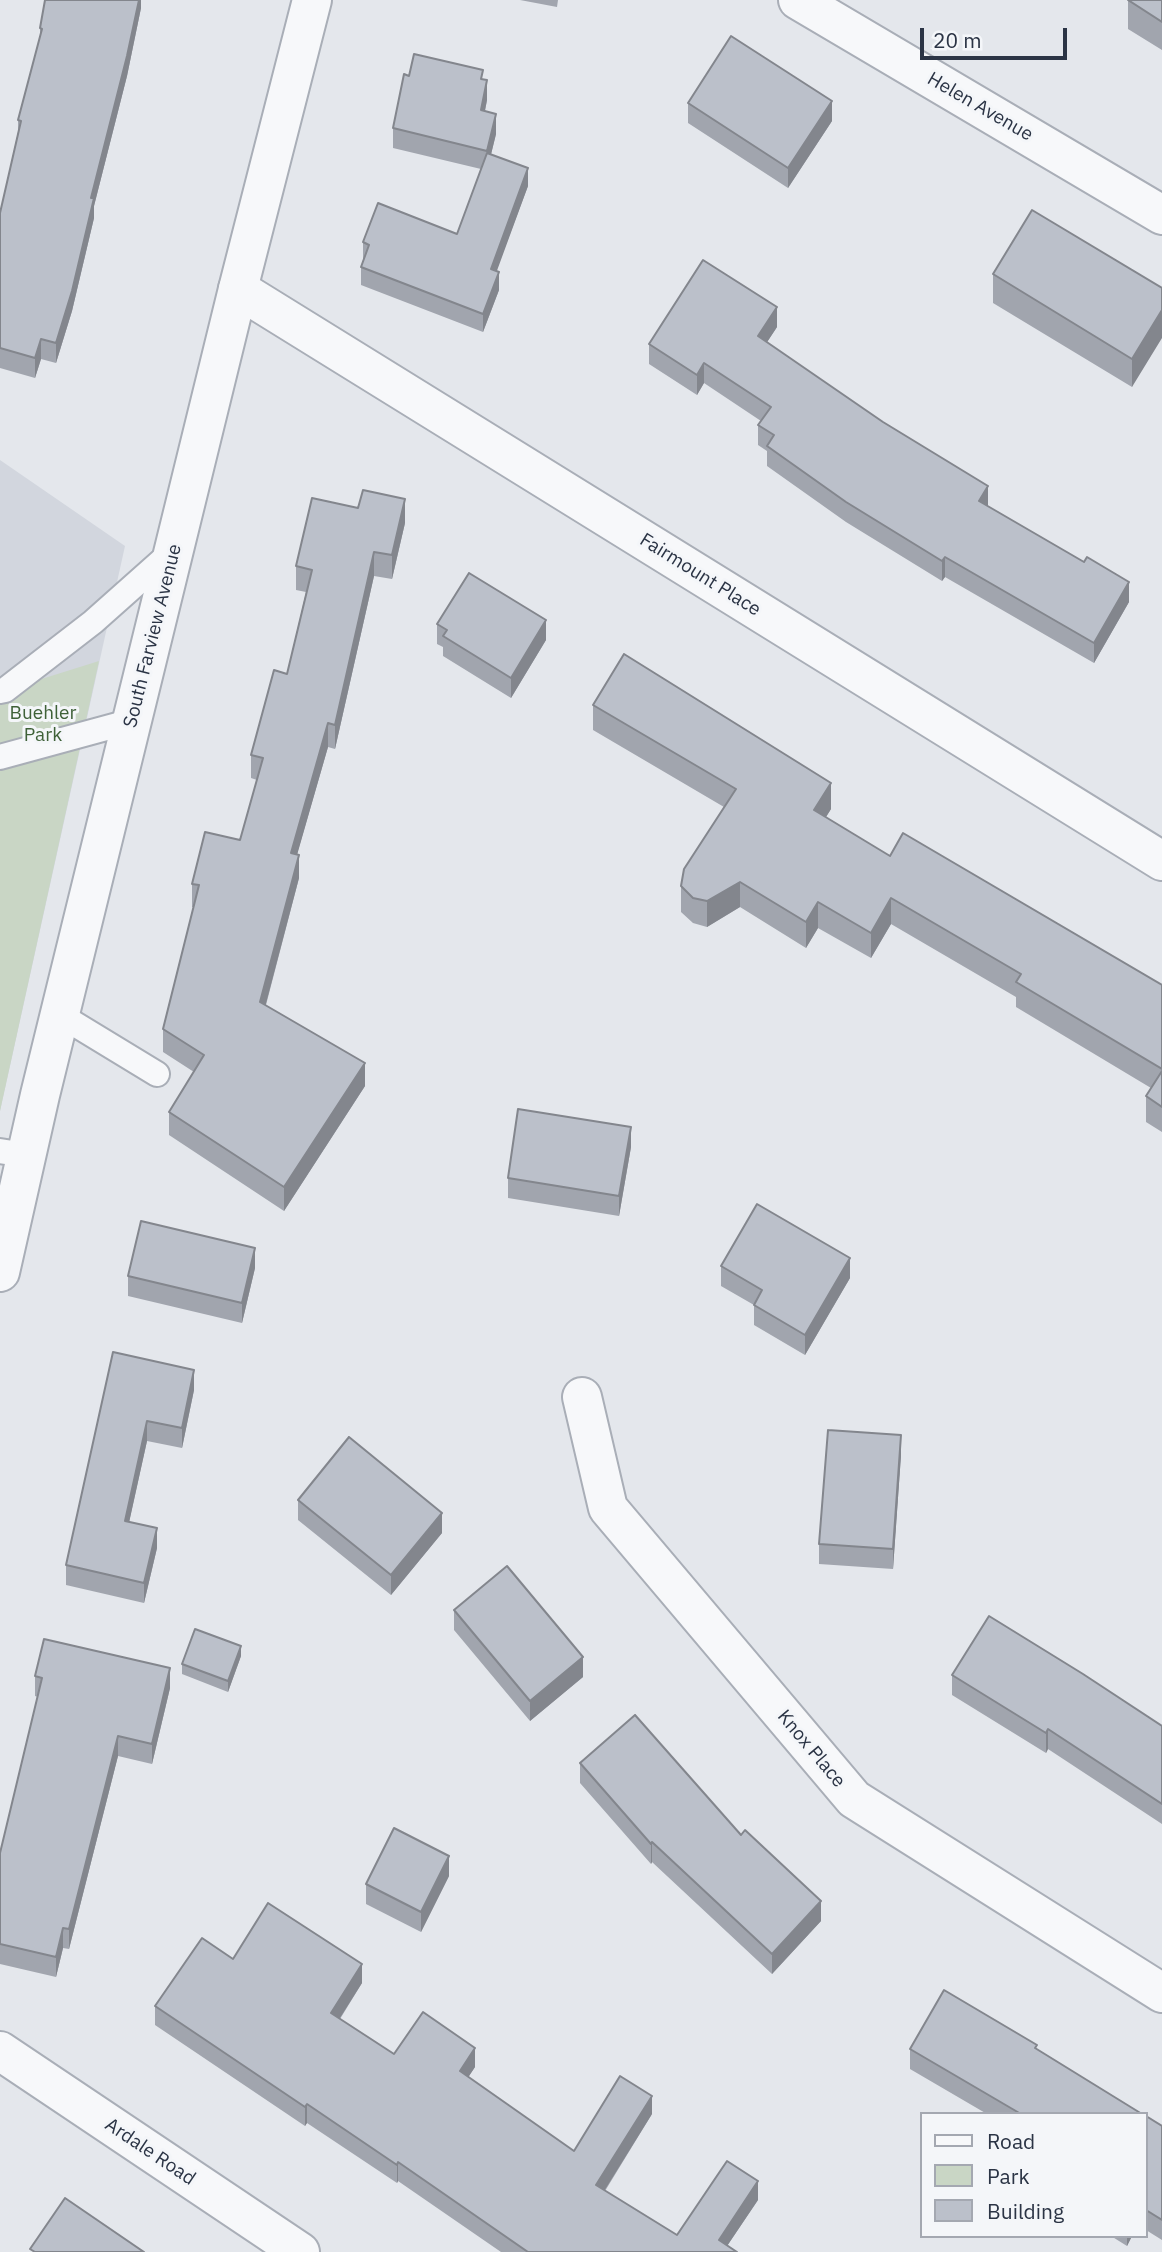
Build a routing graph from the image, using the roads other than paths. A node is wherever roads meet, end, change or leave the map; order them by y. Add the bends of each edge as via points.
1 (312, 0) edge
2 (798, 0) edge
3 (1162, 215) edge
4 (238, 289) junction
5 (174, 550) junction
6 (0, 691) edge
7 (132, 721) junction
8 (0, 757) edge
9 (1162, 861) edge
10 (60, 1016) junction
11 (157, 1074) dead end
12 (13, 1153) edge
13 (0, 1272) edge
14 (582, 1397) dead end
15 (1162, 1993) edge
16 (0, 2051) edge
17 (300, 2252) edge

1 - 4 street, South Farview Avenue
2 - 3 street, Helen Avenue
4 - 5 street, South Farview Avenue
4 - 9 street, Fairmount Place
5 - 6 lane via 93,622
5 - 7 street, South Farview Avenue
7 - 8 lane
7 - 10 street, South Farview Avenue
10 - 11 lane
10 - 12 street, South Farview Avenue
12 - 13 street, South Farview Avenue
14 - 15 street, Knox Place via 608,1508 854,1799
16 - 17 street, Ardale Road

